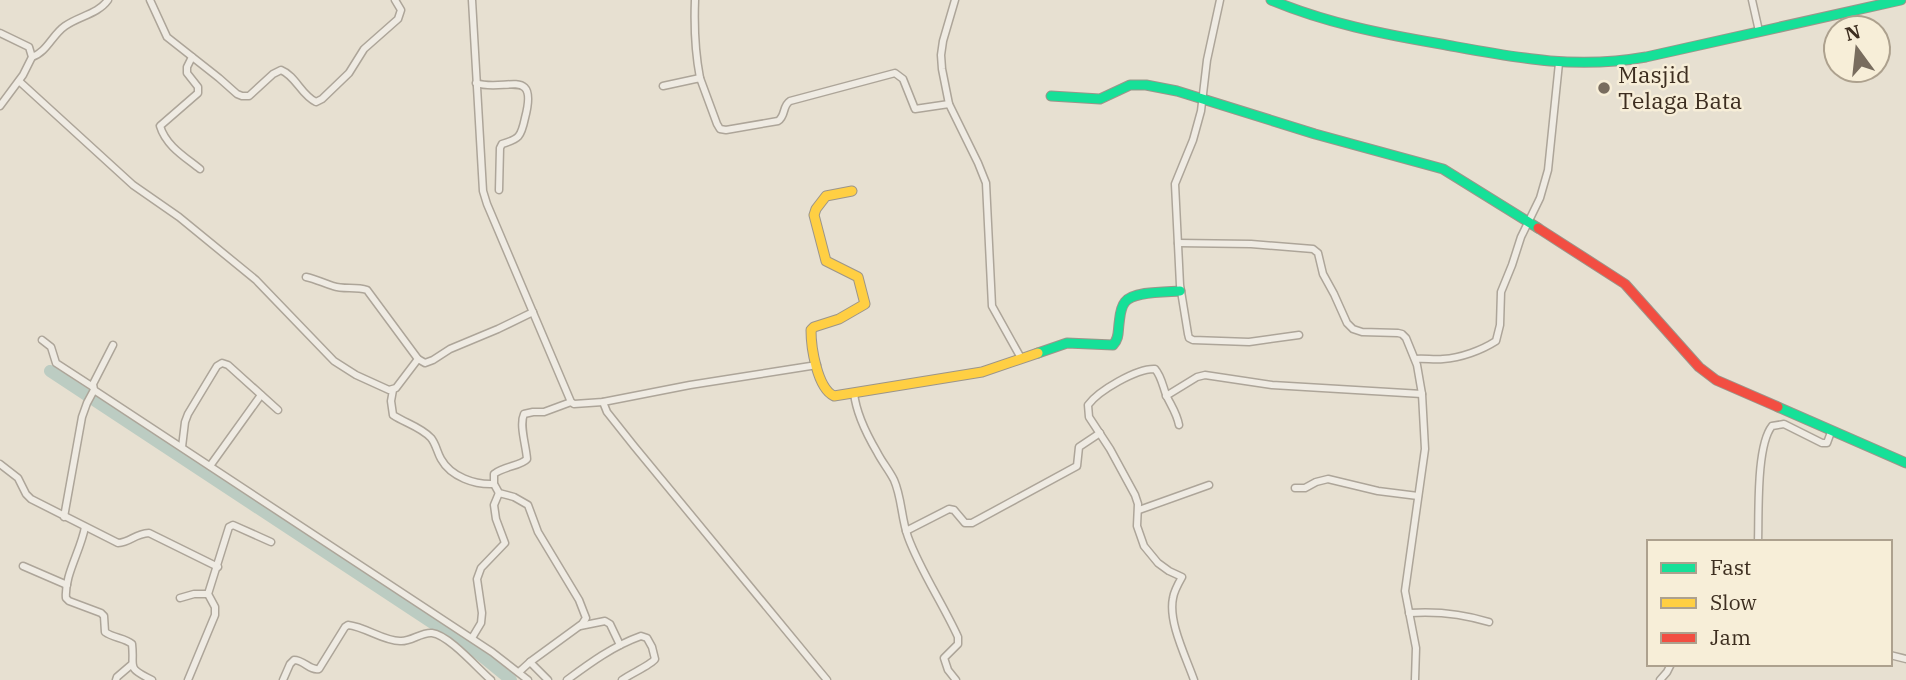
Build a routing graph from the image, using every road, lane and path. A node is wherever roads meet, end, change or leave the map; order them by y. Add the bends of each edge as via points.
1 (108, 0) edge
2 (150, 0) edge
3 (395, 0) edge
4 (471, 0) edge
5 (695, 0) edge
6 (955, 0) edge
7 (1220, 0) edge
8 (1271, 0) edge
9 (1752, 0) edge
10 (1901, 0) edge
11 (1759, 31) junction
12 (0, 33) edge
13 (32, 57) junction
14 (192, 57) junction
15 (1559, 63) junction
16 (700, 78) junction
17 (19, 81) junction
18 (476, 83) junction
19 (663, 86) dead end
20 (1051, 96) dead end
21 (1203, 99) junction
22 (949, 104) junction
23 (0, 106) edge
24 (200, 169) dead end
25 (499, 190) dead end
26 (852, 191) dead end
27 (1527, 223) junction
28 (1178, 243) junction
29 (306, 277) dead end
30 (1180, 291) junction
31 (533, 312) junction
32 (1299, 335) dead end
33 (42, 340) dead end
34 (113, 345) dead end
35 (1021, 358) junction
36 (418, 359) junction
37 (1415, 359) junction
38 (817, 365) junction
39 (93, 389) junction
40 (393, 390) junction
41 (854, 393) junction
42 (1422, 394) junction
43 (261, 395) junction
44 (1166, 396) junction
45 (571, 402) junction
46 (603, 402) junction
47 (278, 410) dead end
48 (1179, 425) dead end
49 (1831, 432) junction
50 (1100, 433) junction
51 (182, 447) junction
52 (1906, 463) edge
53 (0, 464) edge
54 (211, 466) junction
55 (494, 484) junction
56 (1209, 485) dead end
57 (1295, 488) dead end
58 (499, 493) junction
59 (1418, 496) junction
60 (1139, 510) junction
61 (64, 517) junction
62 (85, 527) junction
63 (906, 531) junction
64 (1758, 540) edge
65 (271, 542) dead end
66 (23, 566) dead end
67 (218, 567) junction
68 (67, 585) junction
69 (208, 594) junction
70 (180, 598) dead end
71 (1409, 613) junction
72 (1489, 622) dead end
73 (579, 626) junction
74 (472, 638) junction
75 (620, 645) junction
76 (530, 662) junction
77 (131, 665) junction
78 (519, 673) junction
79 (483, 677) edge
80 (116, 680) edge
81 (152, 680) edge
82 (188, 680) edge
83 (282, 680) edge
84 (491, 680) edge
85 (528, 680) edge
86 (548, 680) edge
87 (566, 680) edge
88 (622, 680) edge
89 (827, 680) edge
90 (956, 680) edge
91 (1194, 680) edge
92 (1415, 680) edge

1 - 13 street via 64,27
2 - 14 street via 167,37
3 - 14 street via 401,10 398,19 363,49 349,73 319,101 311,100 281,70 254,93 242,96
4 - 18 street
5 - 16 street
6 - 22 street via 941,55
7 - 21 street
8 - 15 street via 1389,34
9 - 11 street
10 - 11 street
11 - 15 street via 1623,61
12 - 13 street via 29,47
13 - 17 street
14 - 24 street via 187,73 198,93 160,129 172,147
15 - 27 street via 1548,170
16 - 19 street
16 - 22 street via 717,124 726,130 778,121 790,100 895,73 903,79 915,109
17 - 23 street
17 - 40 street via 133,185 256,279 334,361
18 - 25 street via 522,85 529,94 517,138 500,148
18 - 31 street via 483,191
20 - 21 street via 1100,99 1138,84
21 - 27 street via 1443,169
21 - 28 street via 1175,184
22 - 35 street via 986,183 992,306
26 - 38 street via 826,196 814,221 826,261 858,276 865,304 811,330
27 - 37 street via 1501,292 1496,341 1460,356
27 - 49 street via 1625,284 1716,380
28 - 30 street
28 - 37 street via 1313,249 1347,323 1362,332 1402,334
29 - 36 street via 335,288 367,290
30 - 32 street via 1193,341 1250,342
30 - 35 street via 1126,299 1113,345 1067,343
31 - 36 street via 429,362
31 - 45 street
33 - 39 street via 51,346 56,363
34 - 39 street
35 - 41 street via 982,372
36 - 40 street
37 - 42 street
38 - 41 street via 829,394
38 - 46 street
39 - 51 street
39 - 61 street via 82,417
40 - 55 street via 393,415 432,440 445,466 467,480
41 - 63 street via 876,451 897,488
42 - 44 street via 1272,386 1205,375
42 - 59 street via 1425,449
43 - 47 street
43 - 51 street via 228,365 219,364 188,414
43 - 54 street
44 - 48 street
44 - 50 street via 1155,369 1114,385 1088,405 1089,417
45 - 46 street
45 - 55 street via 524,414 520,421 527,459 494,474
46 - 89 street
49 - 52 street
49 - 64 street via 1827,443 1822,443 1784,425 1769,430 1760,476
50 - 60 street
50 - 63 street via 1079,447 1077,466 972,523 965,523 948,509
51 - 54 street
53 - 61 street via 18,478 31,499
54 - 74 street
55 - 58 street
56 - 60 street
57 - 59 street via 1328,480
58 - 73 street via 528,505 544,543 583,609 586,618
58 - 74 street via 494,505 505,543 481,568 477,579 482,613
59 - 71 street via 1405,591
60 - 91 street via 1136,519 1144,546 1158,563 1182,577 1174,591 1172,611
61 - 62 street
62 - 67 street via 118,543 149,533
62 - 68 street
63 - 90 street via 958,637 958,644 944,658
65 - 67 street via 233,525
66 - 68 street
67 - 69 street
68 - 77 street via 69,601 101,612 105,632 132,644
69 - 70 street
69 - 82 street via 215,615
71 - 72 street via 1466,615
71 - 92 street via 1416,648
73 - 75 street via 605,621
73 - 76 street
74 - 78 street
75 - 87 street
75 - 88 street via 647,638 655,659
76 - 78 street
76 - 86 street
77 - 80 street
77 - 81 street
78 - 85 street
79 - 83 street via 472,660 435,634 398,641 348,625 319,669 294,660
79 - 84 street

